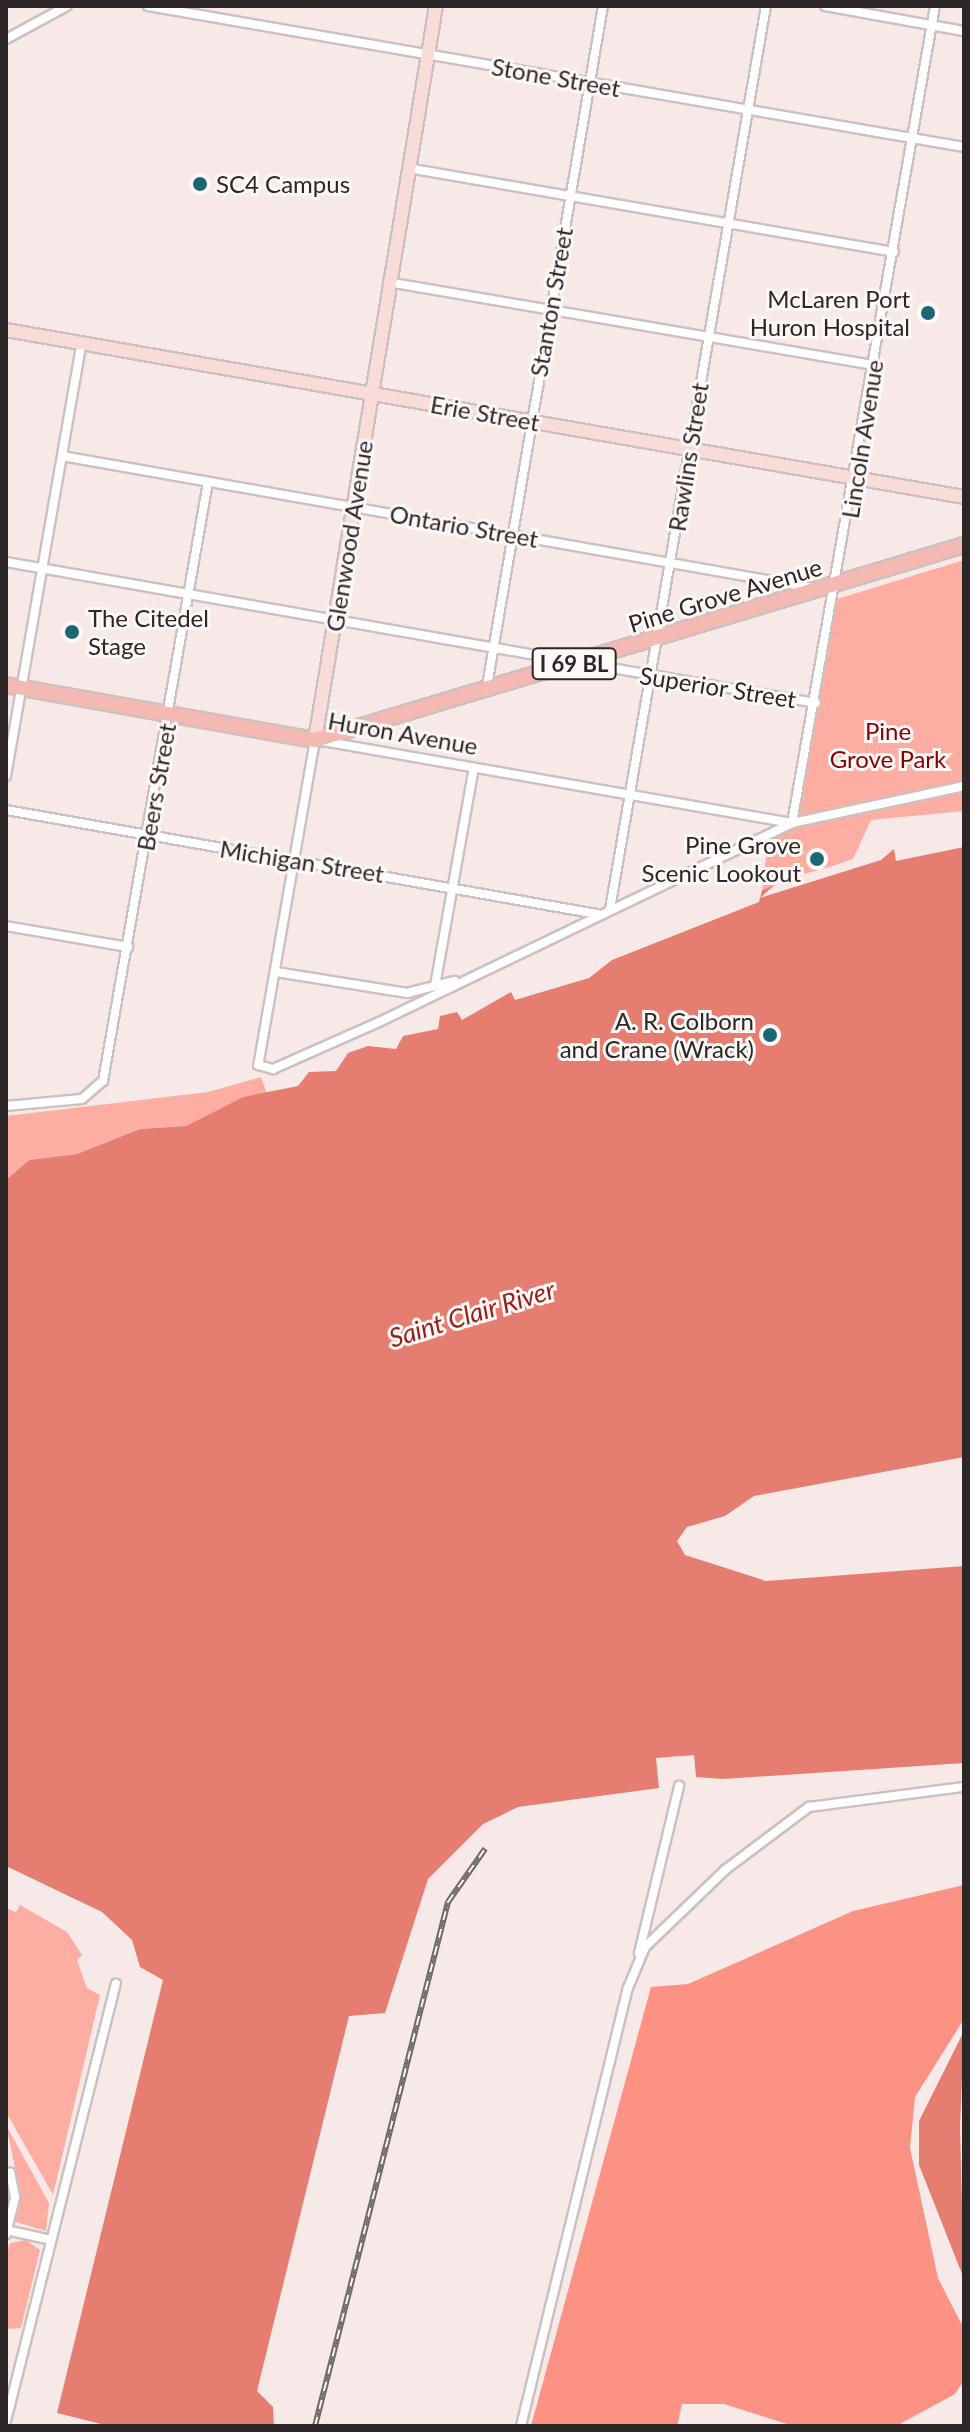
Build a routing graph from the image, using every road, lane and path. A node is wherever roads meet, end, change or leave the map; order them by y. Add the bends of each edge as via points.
1 (67, 6) edge
2 (148, 6) edge
3 (436, 6) edge
4 (603, 6) edge
5 (766, 6) edge
6 (825, 6) edge
7 (935, 6) edge
8 (932, 25) junction
9 (964, 31) edge
10 (6, 39) edge
11 (428, 55) junction
12 (590, 83) junction
13 (748, 110) junction
14 (913, 138) junction
15 (964, 147) edge
16 (408, 168) junction
17 (571, 195) junction
18 (727, 222) junction
19 (894, 252) junction
20 (387, 282) junction
21 (550, 309) junction
22 (6, 330) edge
23 (708, 335) junction
24 (82, 342) junction
25 (873, 365) junction
26 (371, 393) junction
27 (531, 421) junction
28 (689, 449) junction
29 (62, 456) junction
30 (856, 477) junction
31 (208, 482) junction
32 (964, 497) edge
33 (355, 507) junction
34 (513, 534) junction
35 (964, 545) edge
36 (671, 561) junction
37 (6, 562) edge
38 (43, 568) junction
39 (826, 588) junction
40 (189, 594) junction
41 (336, 620) junction
42 (658, 639) junction
43 (493, 648) junction
44 (579, 663) junction
45 (651, 676) junction
46 (6, 685) edge
47 (22, 688) junction
48 (486, 692) junction
49 (816, 703) junction
50 (169, 714) junction
51 (315, 740) junction
52 (474, 768) junction
53 (6, 776) edge
54 (964, 786) edge
55 (631, 795) junction
56 (6, 810) edge
57 (792, 823) junction
58 (148, 834) junction
59 (293, 860) junction
60 (453, 887) junction
61 (610, 909) junction
62 (598, 914) junction
63 (6, 926) edge
64 (128, 947) junction
65 (276, 972) junction
66 (463, 979) junction
67 (435, 986) junction
68 (6, 1106) edge
69 (679, 1786) dead end
70 (964, 1787) edge
71 (634, 1969) junction
72 (116, 1984) dead end
73 (10, 2172) dead end
74 (6, 2231) edge
75 (51, 2240) junction
76 (6, 2421) edge
77 (521, 2426) edge

1 - 10 street
2 - 11 street, Stone Street
3 - 11 street, Glenwood Avenue
4 - 12 street, Stanton Street
5 - 13 street, Rawlins Street
6 - 8 street
7 - 8 street, Lincoln Avenue
8 - 9 street
8 - 14 street, Lincoln Avenue
11 - 12 street, Stone Street
11 - 16 street, Glenwood Avenue
12 - 13 street, Stone Street
12 - 17 street, Stanton Street
13 - 14 street, Stone Street
13 - 18 street, Rawlins Street
14 - 15 street, Stone Street
14 - 19 street, Lincoln Avenue
16 - 17 street
16 - 20 street, Glenwood Avenue
17 - 18 street
17 - 21 street, Stanton Street
18 - 19 street
18 - 23 street, Rawlins Street
19 - 25 street, Lincoln Avenue
20 - 21 street
20 - 26 street, Glenwood Avenue
21 - 23 street
21 - 27 street, Stanton Street
22 - 24 street, Erie Street
23 - 25 street
23 - 28 street, Rawlins Street
24 - 26 street, Erie Street
24 - 29 street
25 - 30 street, Lincoln Avenue
26 - 27 street, Erie Street
26 - 33 street, Glenwood Avenue
27 - 28 street, Erie Street
27 - 34 street, Stanton Street
28 - 30 street, Erie Street
28 - 36 street, Rawlins Street
29 - 31 street, Ontario Street
29 - 38 street
30 - 32 street, Erie Street
30 - 39 street, Lincoln Avenue
31 - 33 street, Ontario Street
31 - 40 street, Beers Street
33 - 34 street, Ontario Street
33 - 41 street, Glenwood Avenue
34 - 36 street, Ontario Street
34 - 43 street, Stanton Street
35 - 39 main road, Pine Grove Avenue / I 69 BL
36 - 39 street, Ontario Street
36 - 42 street, Rawlins Street
37 - 38 street, Superior Street
38 - 40 street, Superior Street
38 - 47 street
39 - 42 main road, Pine Grove Avenue / I 69 BL
39 - 49 street, Lincoln Avenue
40 - 41 street, Superior Street
40 - 50 street, Beers Street
41 - 43 street, Superior Street
41 - 51 street, Glenwood Avenue
42 - 44 main road, Pine Grove Avenue / I 69 BL
42 - 45 street, Rawlins Street
43 - 44 street, Superior Street
43 - 48 street, Stanton Street
44 - 45 street, Superior Street
44 - 48 main road, Pine Grove Avenue / I 69 BL
45 - 49 street, Superior Street
45 - 55 street, Rawlins Street
46 - 47 main road, Huron Avenue / I 69 BL
47 - 50 main road, Huron Avenue / I 69 BL
47 - 53 street
48 - 51 main road, Pine Grove Avenue / I 69 BL
49 - 57 street, Lincoln Avenue
50 - 51 main road, Huron Avenue / I 69 BL
50 - 58 street, Beers Street
51 - 52 street, Huron Avenue
51 - 59 street, Glenwood Avenue
52 - 55 street, Huron Avenue
52 - 60 street
54 - 57 street
55 - 57 street, Huron Avenue
55 - 61 street, Rawlins Street
56 - 58 street, Michigan Street
57 - 61 street
58 - 59 street, Michigan Street
58 - 64 street, Beers Street
59 - 60 street, Michigan Street
59 - 65 street, Glenwood Avenue
60 - 62 street, Michigan Street
60 - 67 street
61 - 62 street
62 - 66 street
63 - 64 street
64 - 68 street, Beers Street via 97,1090 82,1099
65 - 66 street, Glenwood Avenue via 258,1065 273,1069
65 - 67 street via 407,993
66 - 67 street
69 - 71 street
70 - 71 street via 839,1799 801,1812 667,1924
71 - 77 street
72 - 75 street
73 - 74 street via 15,2197
74 - 75 street
75 - 76 street

